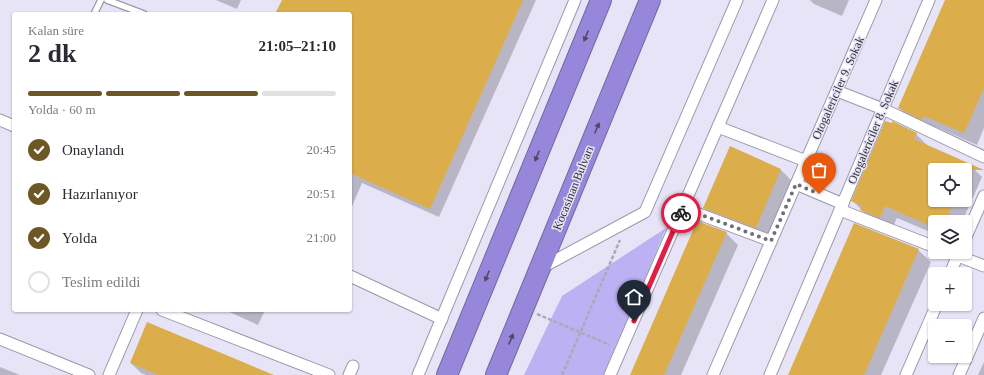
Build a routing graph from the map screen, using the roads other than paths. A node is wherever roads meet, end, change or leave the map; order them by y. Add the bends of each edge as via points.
1 (101, 0) edge
2 (107, 0) edge
3 (575, 0) edge
4 (601, 0) edge
5 (650, 0) edge
6 (737, 0) edge
7 (773, 0) edge
8 (876, 0) edge
9 (929, 0) edge
10 (95, 12) edge
11 (132, 12) edge
12 (836, 91) junction
13 (883, 108) junction
14 (0, 120) edge
15 (12, 125) edge
16 (718, 127) junction
17 (984, 157) edge
18 (806, 161) junction
19 (796, 184) junction
20 (984, 196) edge
21 (842, 207) junction
22 (683, 208) junction
23 (972, 223) edge
24 (771, 241) junction
25 (928, 244) edge
26 (968, 259) edge
27 (984, 266) edge
28 (540, 269) junction
29 (352, 277) edge
30 (934, 311) edge
31 (136, 312) edge
32 (167, 312) edge
33 (984, 318) edge
34 (442, 319) junction
35 (0, 339) edge
36 (89, 375) edge
37 (109, 375) edge
38 (329, 375) edge
39 (418, 375) edge
40 (447, 375) edge
41 (496, 375) edge
42 (610, 375) edge
43 (713, 375) edge
44 (770, 375) edge
45 (906, 375) edge
46 (959, 375) edge

1 - 10 lane
2 - 11 lane
3 - 34 street
4 -> 40 highway
28 -> 5 highway, Kocasinan Bulvarı
6 - 28 street via 645,212
7 - 16 street
8 - 12 street, Otogalericiler 9. Sokak
9 - 13 street, Otogalericiler 8. Sokak
12 - 13 street
12 - 18 street, Otogalericiler 9. Sokak
13 - 17 street
13 - 21 street, Otogalericiler 8. Sokak
14 - 15 street
16 - 18 street
16 - 22 street
18 - 19 street, Otogalericiler 9. Sokak
19 - 21 street
19 - 24 street, Otogalericiler 9. Sokak
20 - 23 street
21 - 25 street
21 - 44 street, Otogalericiler 8. Sokak
22 - 24 street
22 - 42 street
24 - 43 street, Otogalericiler 9. Sokak
26 - 27 street
41 -> 28 highway, Kocasinan Bulvarı
29 - 34 street
30 - 45 street
31 - 37 street
32 - 38 street
33 - 46 street
34 - 39 street
35 - 36 street

